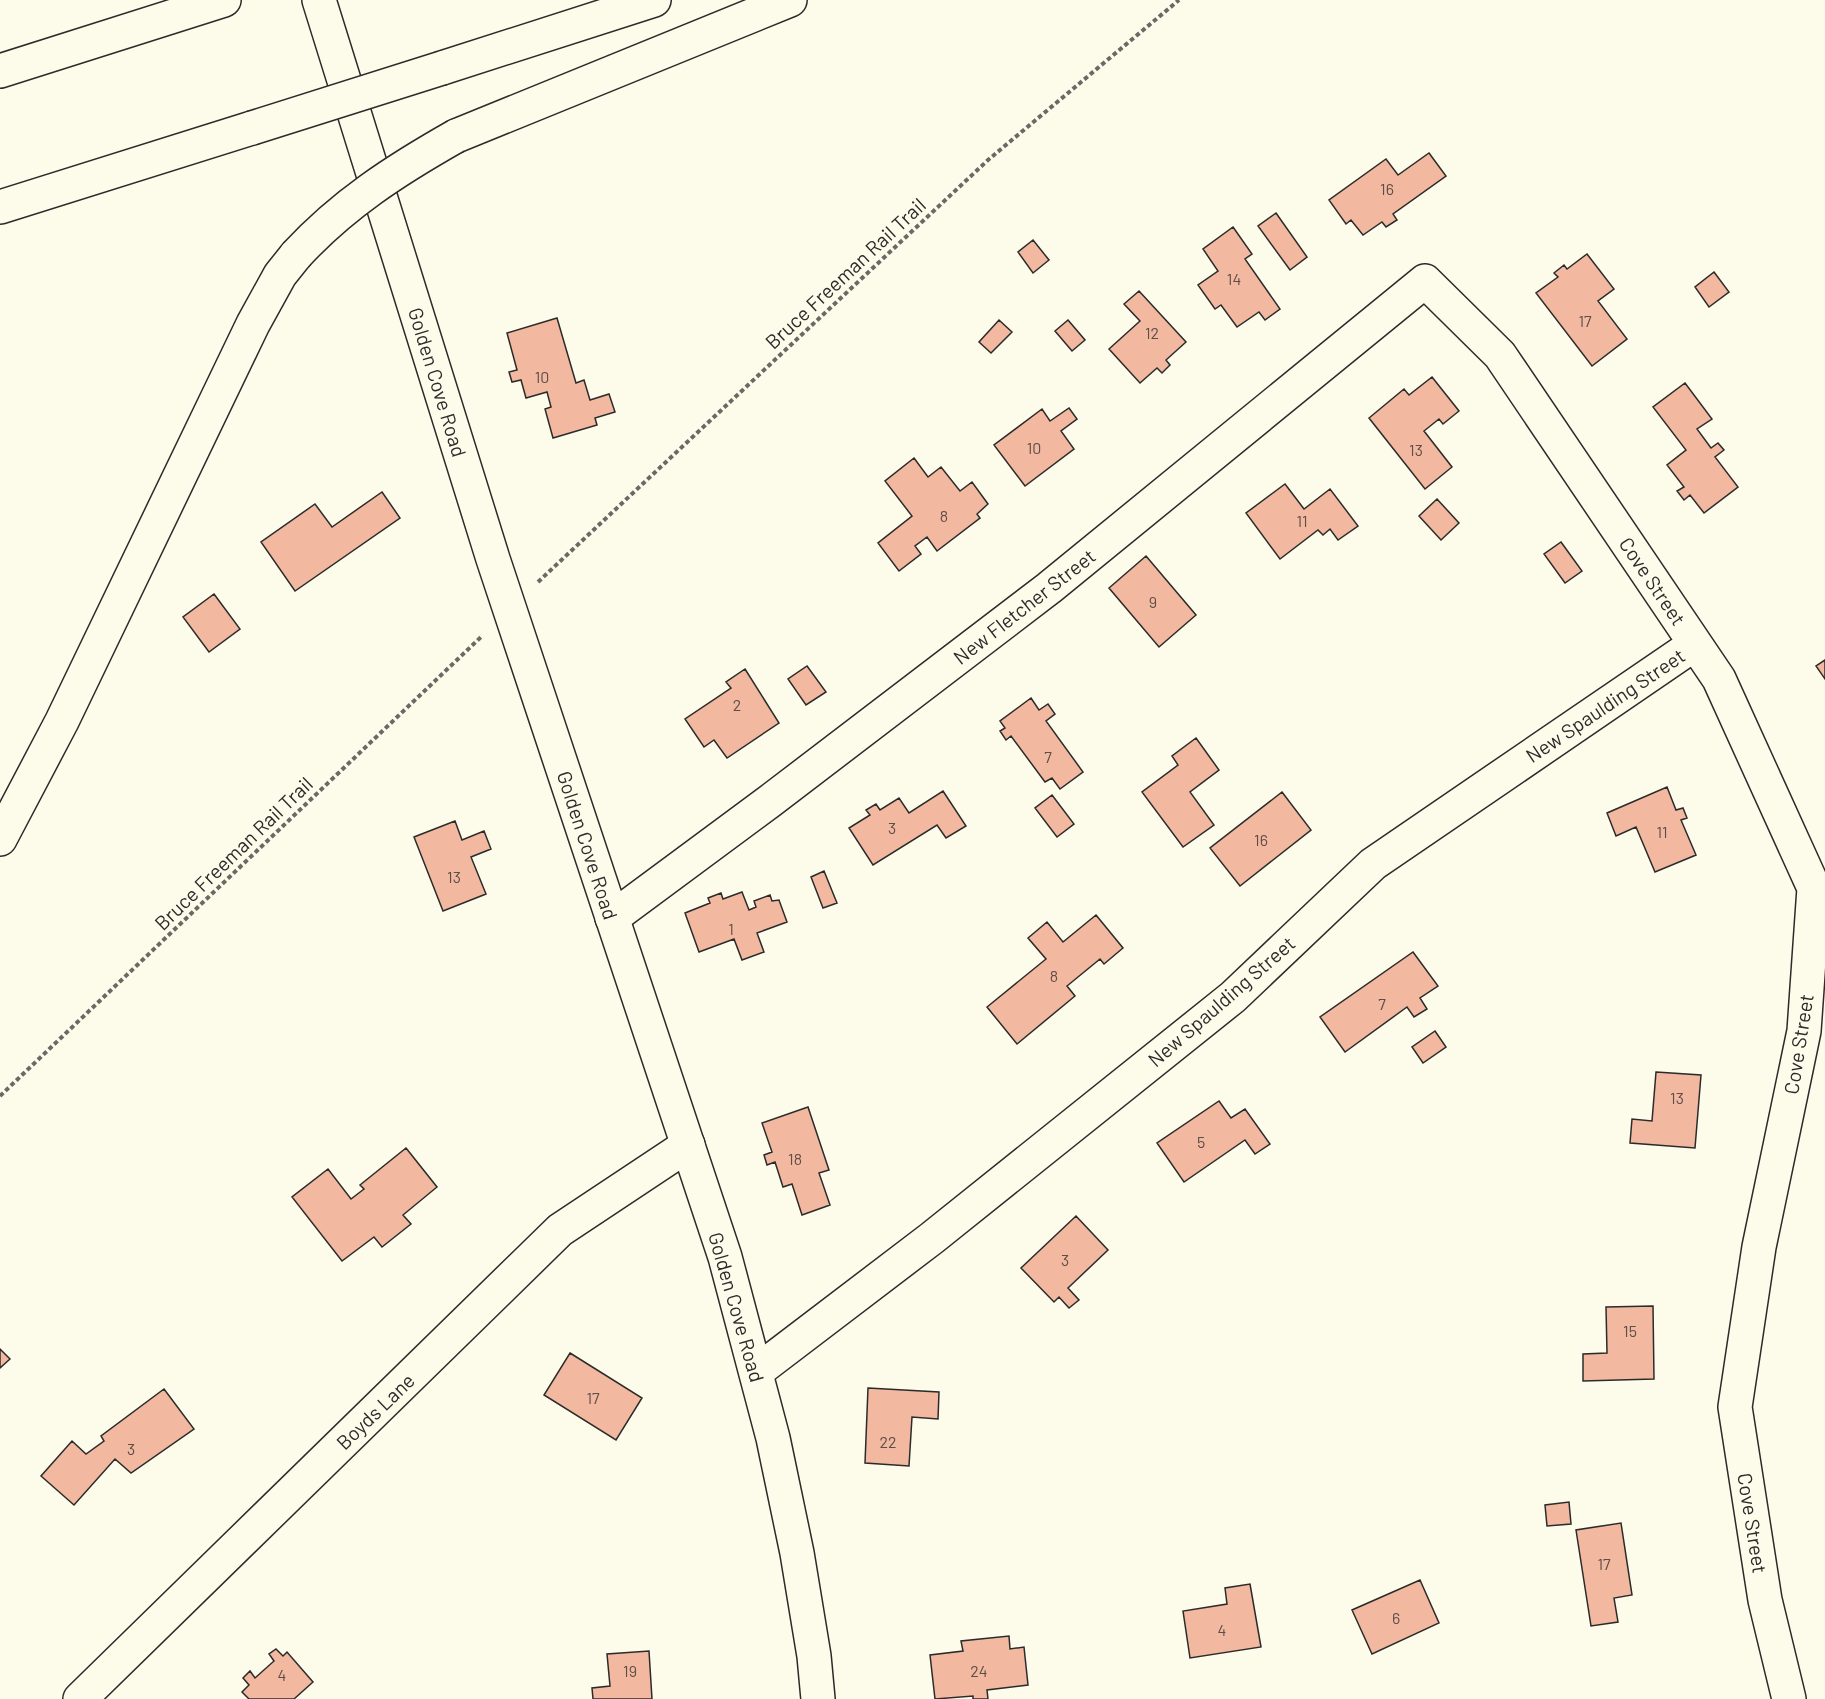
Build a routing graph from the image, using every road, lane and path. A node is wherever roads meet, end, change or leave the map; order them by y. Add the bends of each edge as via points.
1 (319, 0) edge
2 (654, 0) edge
3 (790, 0) edge
4 (1179, 0) edge
5 (218, 2) edge
6 (0, 71) edge
7 (0, 207) edge
8 (1425, 281) joint
9 (541, 579) dead end
10 (486, 632) dead end
11 (1695, 644) junction
12 (0, 839) edge
13 (612, 918) junction
14 (0, 1096) edge
15 (688, 1145) junction
16 (756, 1372) junction
17 (80, 1699) edge
18 (818, 1699) edge
19 (1789, 1699) edge

1 - 13 main road, Golden Cove Road via 493,559
2 - 7 main road, bridge
3 - 12 main road, bridge via 456,136 375,184 296,255 280,275 253,324 62,721
4 - 9 path, Bruce Freeman Rail Trail via 987,160
5 - 6 main road
8 - 11 main road, Cove Street via 1500,355
8 - 13 main road, New Fletcher Street via 1049,588
10 - 14 path, Bruce Freeman Rail Trail
11 - 16 main road, New Spaulding Street via 1373,864 1233,997 932,1239
11 - 19 main road, Cove Street via 1719,679 1814,888 1804,1030 1759,1247 1736,1407 1765,1600
13 - 15 main road, Golden Cove Road
15 - 16 main road, Golden Cove Road
15 - 17 main road, Boyds Lane via 560,1230
16 - 18 main road, Golden Cove Road via 797,1553

